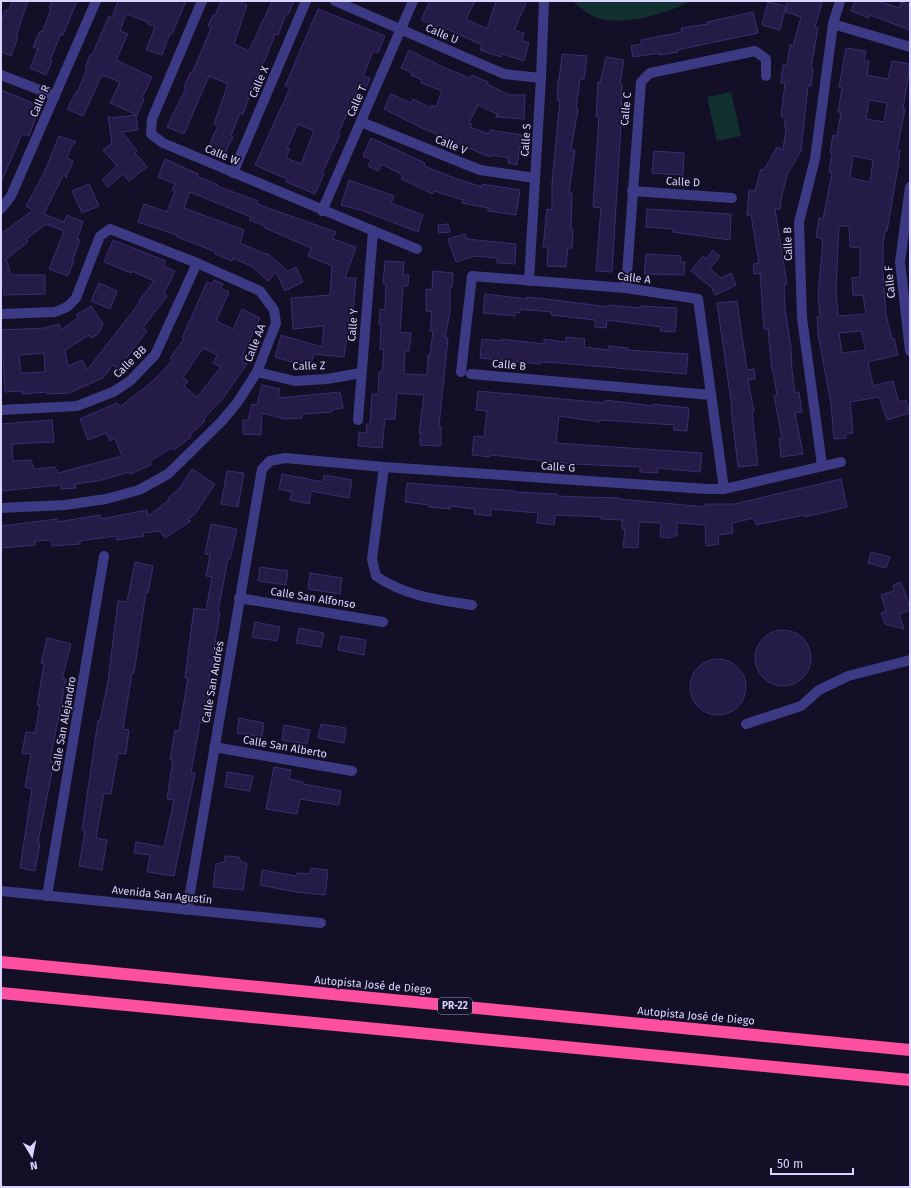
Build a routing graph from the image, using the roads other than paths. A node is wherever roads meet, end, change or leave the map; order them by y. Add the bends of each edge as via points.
1 (96, 1) edge
2 (202, 1) edge
3 (306, 1) edge
4 (335, 1) edge
5 (413, 1) edge
6 (544, 1) edge
7 (840, 1) edge
8 (833, 24) junction
9 (401, 30) junction
10 (910, 47) edge
11 (1, 75) edge
12 (766, 76) dead end
13 (542, 78) junction
14 (55, 96) junction
15 (361, 122) junction
16 (233, 173) junction
17 (535, 178) junction
18 (910, 187) edge
19 (632, 191) junction
20 (732, 198) dead end
21 (1, 209) edge
22 (322, 211) junction
23 (372, 231) junction
24 (417, 249) dead end
25 (198, 263) junction
26 (529, 281) junction
27 (626, 288) junction
28 (1, 314) edge
29 (910, 347) edge
30 (257, 372) junction
31 (362, 373) junction
32 (466, 373) joint
33 (711, 395) junction
34 (1, 410) edge
35 (358, 420) dead end
36 (270, 461) joint
37 (841, 462) dead end
38 (822, 465) junction
39 (384, 467) junction
40 (724, 489) junction
41 (1, 508) edge
42 (104, 556) dead end
43 (239, 598) junction
44 (472, 605) dead end
45 (383, 622) dead end
46 (910, 660) edge
47 (746, 724) dead end
48 (214, 747) junction
49 (352, 771) dead end
50 (1, 891) edge
51 (47, 896) junction
52 (187, 910) junction
53 (321, 923) dead end
54 (1, 962) edge
55 (1, 993) edge
56 (910, 1050) edge
57 (910, 1080) edge

1 - 14 street, Calle R
2 - 16 street, Calle W via 152,119 151,134 163,143
3 - 16 street, Calle X
4 - 9 street, Calle U
5 - 9 street, Calle T
6 - 13 street, Calle S
7 - 8 street, Calle B
8 - 10 street
8 - 38 street, Calle B via 815,159 799,222 802,318
9 - 13 street, Calle U via 504,74
9 - 15 street, Calle T
11 - 14 street
12 - 19 street, Calle C via 766,59 755,51 650,73 641,82
13 - 17 street, Calle S
14 - 21 street, Calle R via 11,196
15 - 17 street, Calle V via 480,170
15 - 22 street, Calle T
16 - 22 street, Calle W
17 - 26 street, Calle S
18 - 29 street, Calle F via 900,262
19 - 20 street, Calle D
19 - 27 street, Calle C
22 - 23 street, Calle W
23 - 24 street, Calle W
23 - 31 street, Calle Y
25 - 28 street, Calle AA via 110,229 100,236 76,298 67,307 55,312
25 - 30 street, Calle AA via 260,291 274,310 276,323
25 - 34 street, Calle BB via 156,355 130,381 113,392 77,406
26 - 27 street, Calle A
26 - 32 street, Calle A via 472,276
27 - 33 street, Calle A via 698,299
30 - 31 street, Calle Z via 295,381
30 - 41 street, Calle AA via 237,403 184,459 168,474 139,490 106,499 66,505
31 - 35 street, Calle Y
32 - 33 street, Calle B
33 - 40 street, Calle A
36 - 39 street, Calle G via 285,458
36 - 43 street, Calle San Andrés via 262,470
37 - 38 street, Calle G
38 - 40 street, Calle G
39 - 40 street, Calle G
39 - 44 street via 372,559 376,576 389,585 421,597
42 - 51 street, Calle San Alejandro
43 - 45 street, Calle San Alfonso
43 - 48 street, Calle San Andrés
46 - 47 street via 848,676 819,690 801,706
48 - 49 street, Calle San Alberto
48 - 52 street, Calle San Andrés
50 - 51 street, Avenida San Agustín
51 - 52 street, Avenida San Agustín
52 - 53 street, Avenida San Agustín
54 - 56 highway, Autopista José de Diego / PR-22
55 - 57 highway

